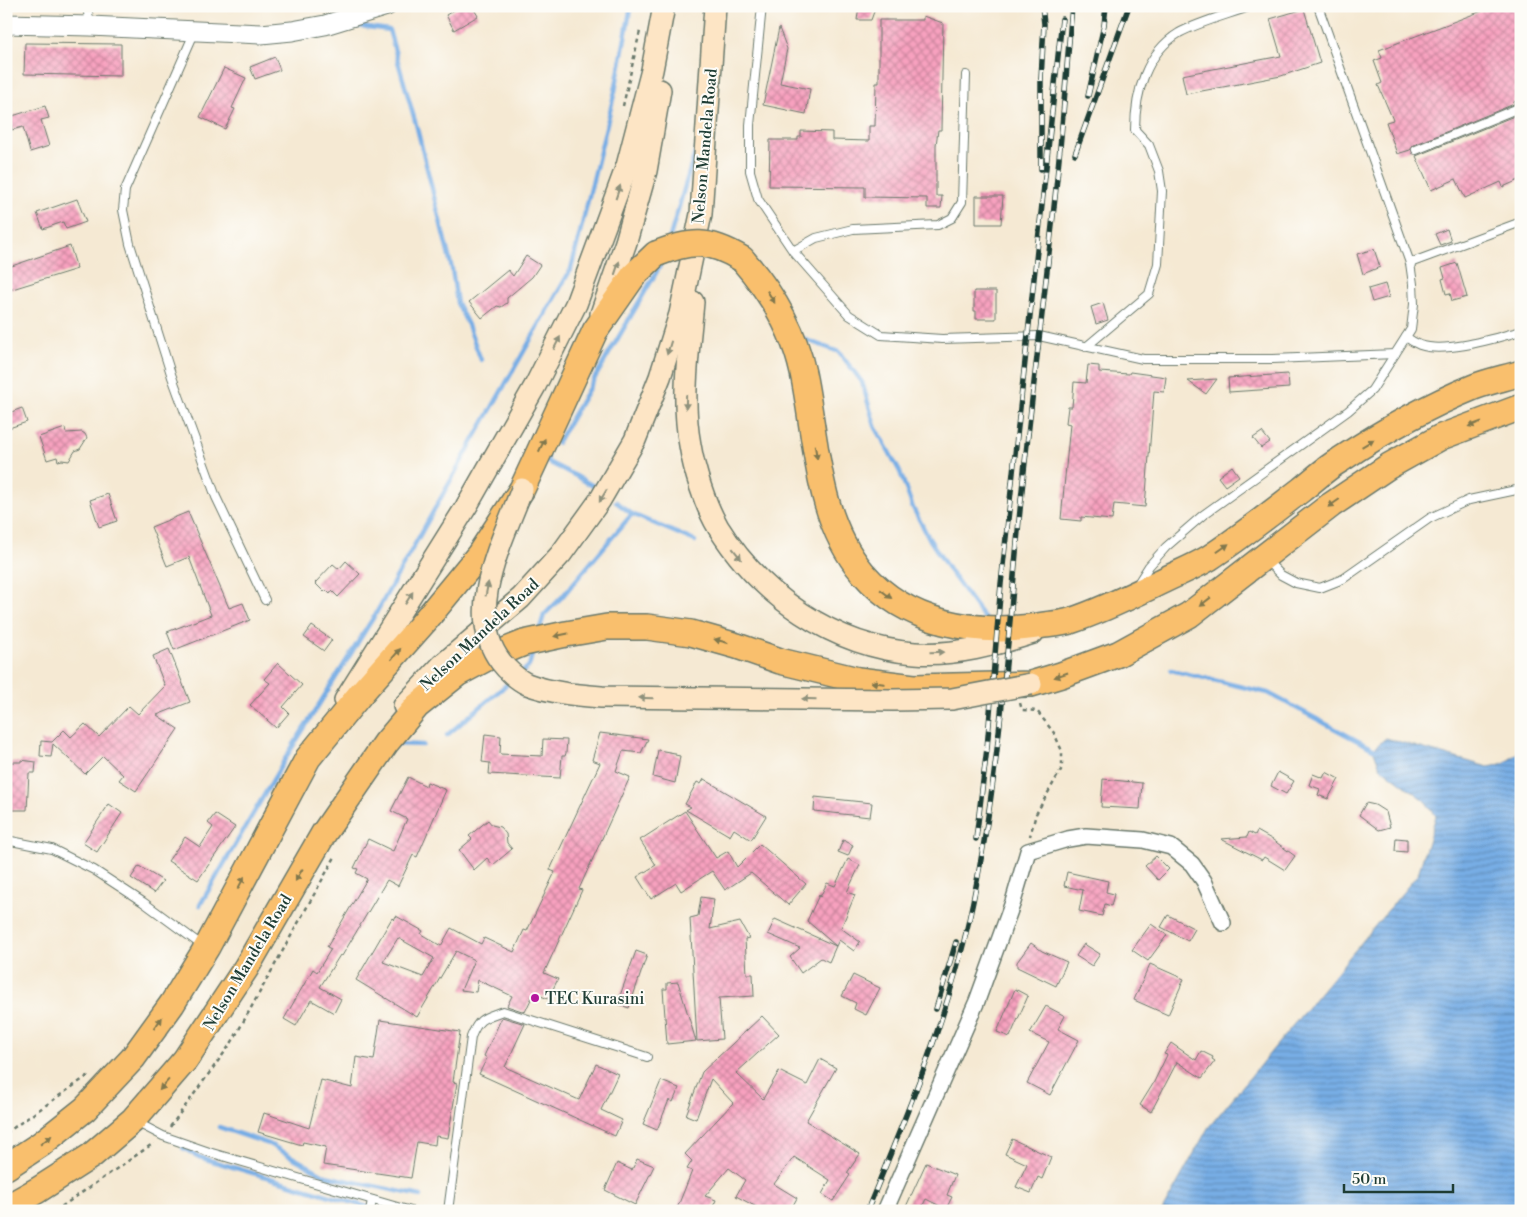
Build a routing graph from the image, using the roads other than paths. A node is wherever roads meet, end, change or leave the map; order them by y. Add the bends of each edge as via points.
1 (88, 6) edge
2 (387, 6) edge
3 (664, 6) edge
4 (668, 6) edge
5 (715, 6) edge
6 (762, 6) edge
7 (1251, 6) edge
8 (1318, 6) edge
9 (6, 24) edge
10 (90, 26) junction
11 (195, 30) junction
12 (966, 75) dead end
13 (1521, 107) edge
14 (1416, 150) dead end
15 (701, 214) junction
16 (1521, 222) edge
17 (793, 251) junction
18 (1410, 263) junction
19 (596, 331) junction
20 (1521, 331) edge
21 (1406, 337) junction
22 (1086, 347) junction
23 (1395, 354) junction
24 (1521, 373) edge
25 (1521, 407) edge
26 (522, 489) junction
27 (1521, 489) edge
28 (1263, 557) junction
29 (1129, 598) junction
30 (265, 600) dead end
31 (1068, 621) junction
32 (1031, 684) junction
33 (308, 758) junction
34 (324, 833) junction
35 (6, 840) edge
36 (1223, 923) dead end
37 (207, 947) junction
38 (647, 1058) dead end
39 (133, 1120) junction
40 (6, 1167) edge
41 (372, 1200) junction
42 (6, 1208) edge
43 (370, 1211) edge
44 (412, 1211) edge
45 (448, 1211) edge
46 (885, 1211) edge

1 - 10 lane
2 - 11 street via 325,25 292,31 261,34
33 -> 3 main road via 466,507 535,386 576,304 627,166 652,70
19 -> 4 main road via 646,171 661,85
5 - 15 main road, Nelson Mandela Road
6 - 17 lane via 750,125 750,171 758,199
7 - 22 lane via 1180,33 1158,51 1145,72 1135,109 1135,130 1150,146 1159,171 1162,191 1158,264 1149,294
8 - 18 lane
9 - 10 street
10 - 11 street
11 - 30 lane via 125,190 123,210 130,244 172,377 216,497
12 - 17 lane via 962,202 952,218 938,225 853,229 816,238
13 - 14 lane
15 -> 31 main road via 685,407 699,482 717,525 737,555 762,582 799,613 839,634 883,648 915,653 956,652 1000,643
15 -> 34 main road, Nelson Mandela Road via 680,314 660,377 635,440 600,500 561,554 521,598 442,665 398,712
16 - 18 lane
17 - 22 lane via 848,315 881,335 942,338 1039,336
18 - 21 lane via 1414,304 1411,330
26 -> 19 main road
19 -> 31 main road, bridge via 634,275 656,254 677,245 694,243 711,244 742,258 774,301 790,334 802,370 830,515 846,550 864,574 908,610 955,625 981,629 1024,628
20 - 21 lane via 1470,344 1438,347 1420,345
21 - 23 lane
22 - 23 lane via 1143,359 1273,359
23 - 29 lane via 1372,390 1348,411 1204,515 1166,547 1149,566
29 -> 24 main road via 1207,559 1338,461 1415,414 1475,386
25 -> 28 main road via 1441,437 1389,466
32 -> 26 main road, bridge via 952,699 893,700 602,697 525,683 497,656 487,637 484,614 490,578
33 -> 26 main road via 479,555
27 - 28 lane via 1469,500 1430,518 1343,578 1320,588 1296,583
28 -> 32 main road via 1189,615 1126,650
29 - 31 main road
32 -> 34 main road via 914,687 858,680 691,634 647,627 607,627 524,643 457,674 417,706 386,743
37 -> 33 main road
34 -> 39 main road, Nelson Mandela Road via 246,968 185,1060
35 - 37 lane via 52,849 94,870
36 - 46 street via 1204,881 1192,864 1171,848 1143,840 1086,836 1028,850 977,1001
40 -> 37 main road via 41,1144 85,1108 133,1058
38 - 45 lane via 503,1011 485,1017 477,1024 471,1038
39 - 41 lane via 163,1136 212,1153
39 - 42 main road, Nelson Mandela Road via 92,1156
41 - 43 lane
41 - 44 lane

